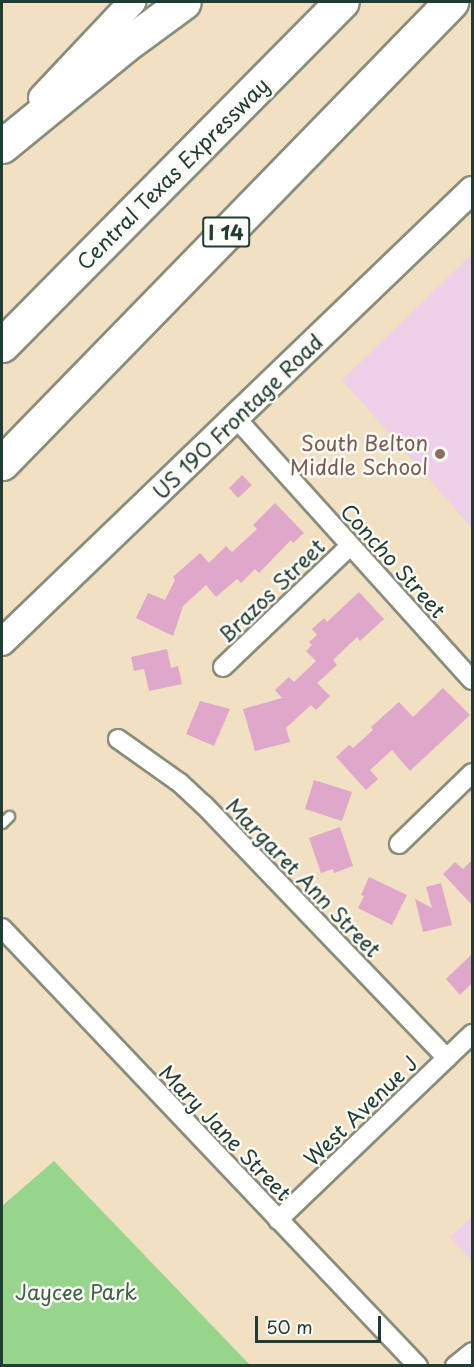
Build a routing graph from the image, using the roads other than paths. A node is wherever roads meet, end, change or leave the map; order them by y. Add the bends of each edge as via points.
1 (132, 2) edge
2 (184, 2) edge
3 (342, 2) edge
4 (451, 2) edge
5 (2, 141) edge
6 (2, 146) edge
7 (472, 190) edge
8 (2, 345) edge
9 (235, 417) junction
10 (2, 463) edge
11 (350, 546) junction
12 (2, 642) edge
13 (223, 667) dead end
14 (472, 680) edge
15 (118, 739) dead end
16 (472, 773) edge
17 (399, 844) dead end
18 (3, 934) edge
19 (472, 1034) edge
20 (447, 1058) junction
21 (278, 1220) junction
22 (472, 1352) edge
23 (418, 1365) edge
24 (455, 1365) edge

1 - 5 main road
2 - 6 highway
3 - 8 highway, Central Texas Expressway
4 - 10 highway, I 14
7 - 9 main road, US 190 Frontage Road
9 - 11 street, Concho Street
9 - 12 main road, US 190 Frontage Road
11 - 13 street, Brazos Street
11 - 14 street, Concho Street
15 - 20 street, Margaret Ann Street via 180,783 204,806
16 - 17 street
18 - 21 street, Mary Jane Street
19 - 20 street, West Avenue J
20 - 21 street, West Avenue J
21 - 23 street, Mary Jane Street
22 - 24 street

